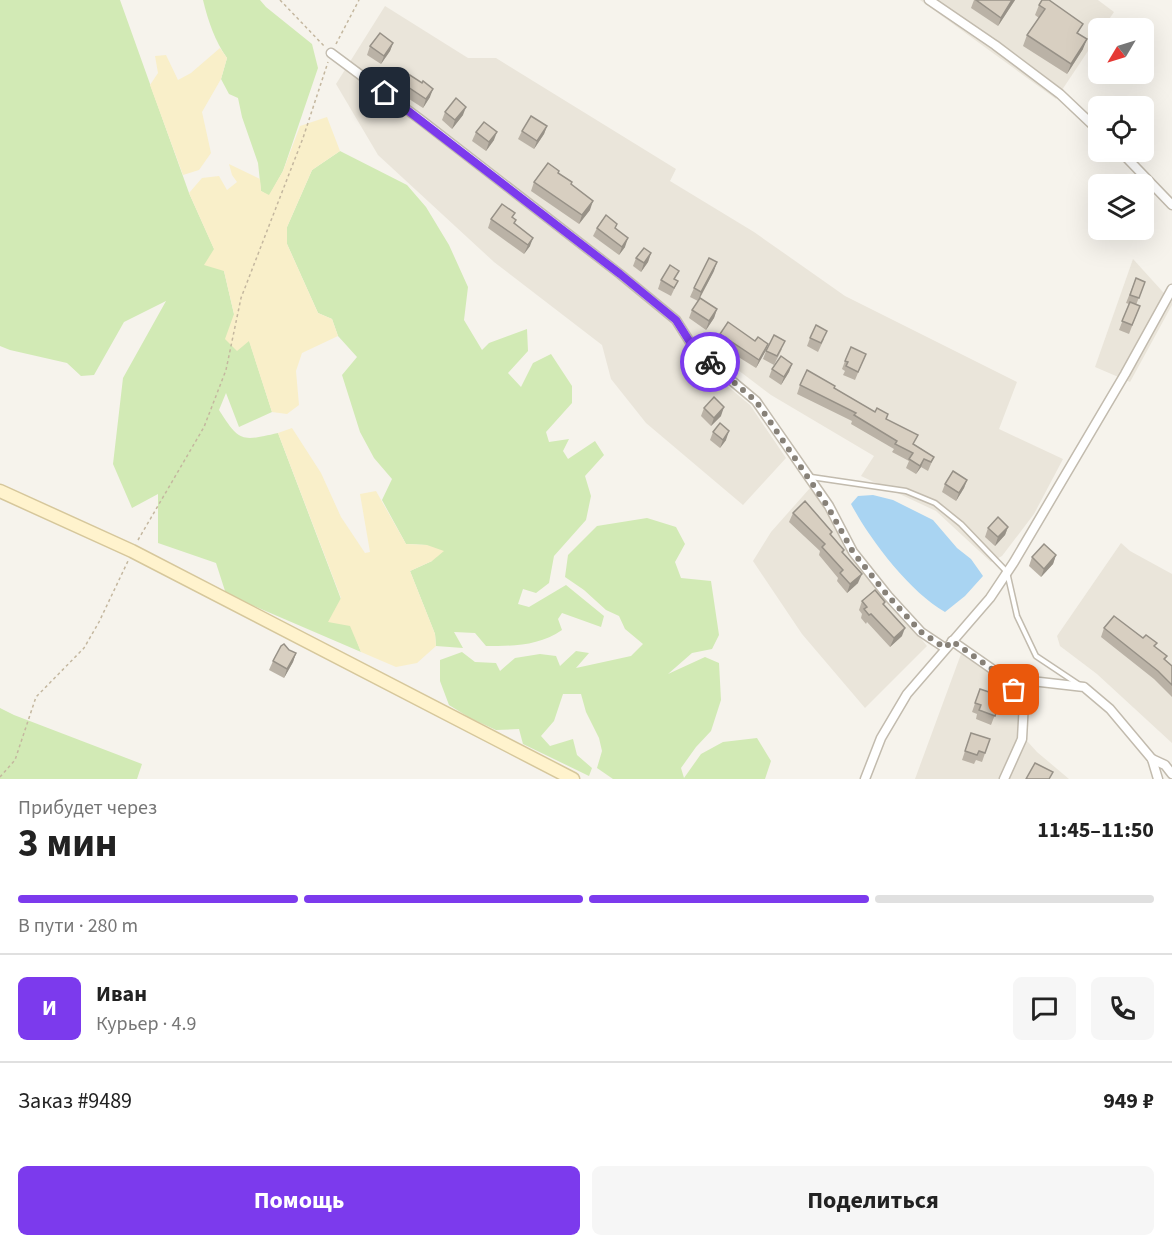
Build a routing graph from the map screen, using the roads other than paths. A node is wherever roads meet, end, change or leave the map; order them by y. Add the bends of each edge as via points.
1 (929, 0) edge
2 (331, 53) road end
3 (1088, 121) edge
4 (1131, 162) edge
5 (1172, 204) edge
6 (1172, 289) edge
7 (809, 477) junction
8 (0, 490) edge
9 (1007, 572) junction
10 (952, 641) junction
11 (945, 648) junction
12 (1005, 678) junction
13 (1084, 687) junction
14 (1152, 759) junction
15 (1172, 774) edge
16 (573, 779) edge
17 (865, 779) edge
18 (1004, 779) edge
19 (1158, 779) edge

1 - 3 street via 1060,94
2 - 7 street via 676,320 695,350 756,401
4 - 5 street
6 - 9 street
7 - 9 lane via 906,491 934,503 961,524
7 - 11 street via 853,552 921,632
8 - 16 main road via 132,551
9 - 10 street
9 - 13 lane via 1017,616 1036,656
10 - 11 street
10 - 12 street
11 - 17 street via 907,694 881,738
12 - 13 street
12 - 18 street via 1024,702 1022,739
13 - 14 street via 1110,709
14 - 15 street
14 - 19 street

